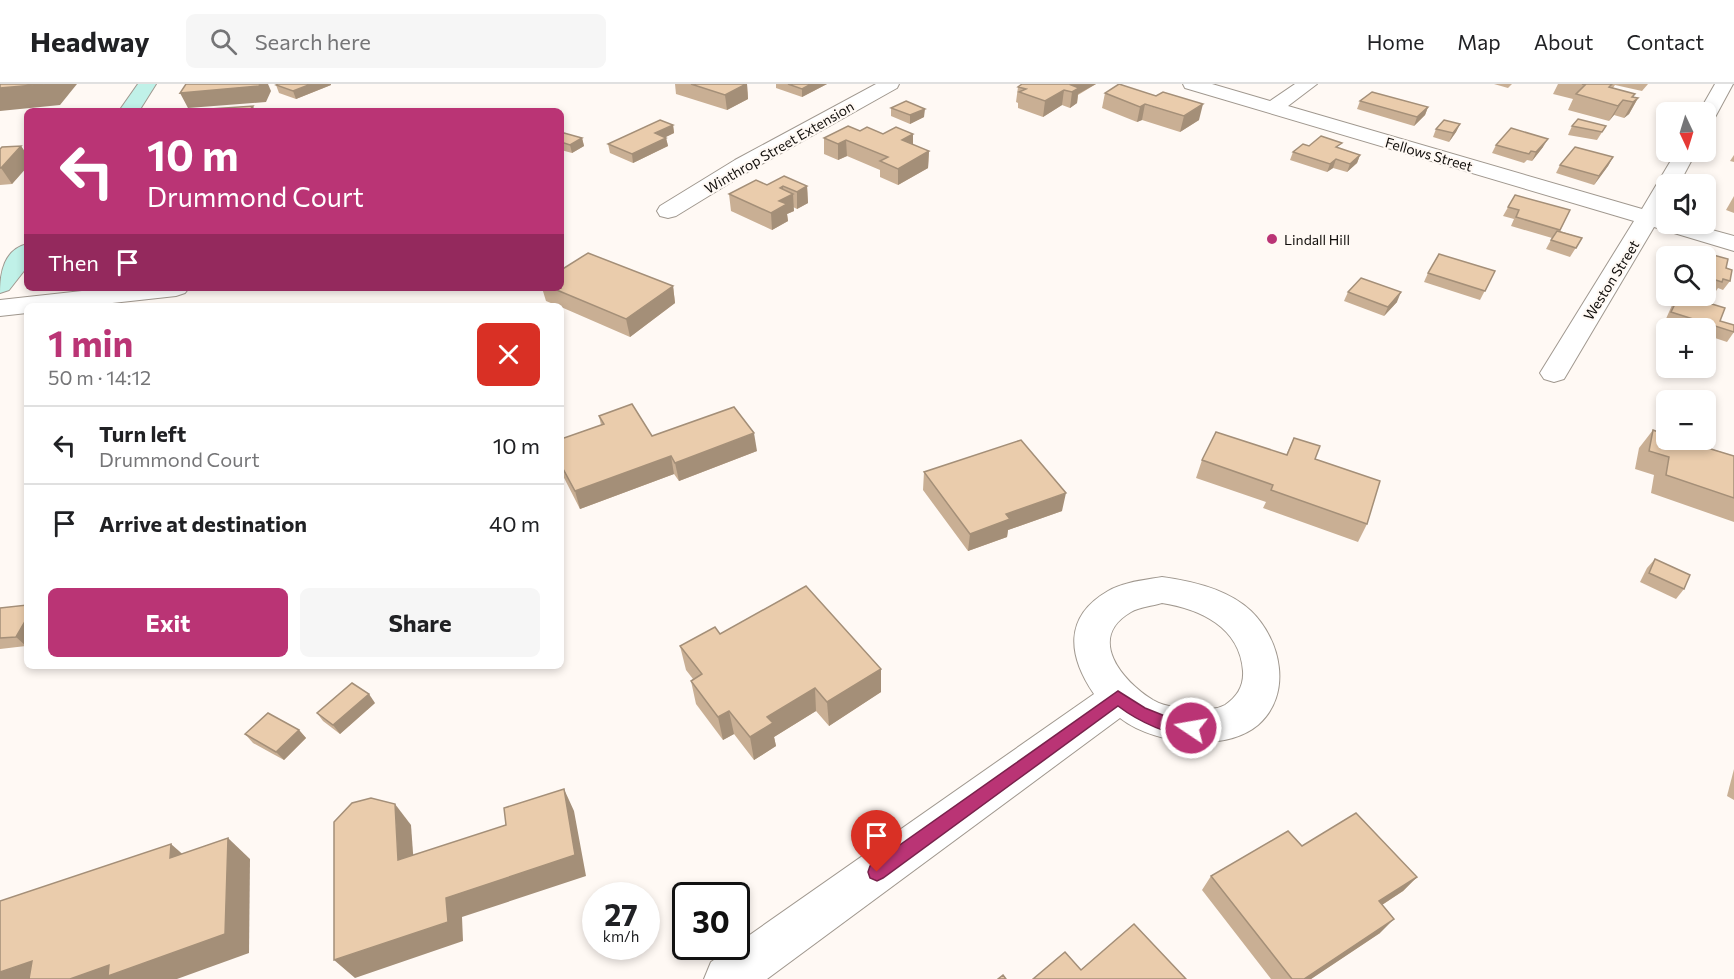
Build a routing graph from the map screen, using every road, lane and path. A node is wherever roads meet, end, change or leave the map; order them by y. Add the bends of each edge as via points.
1 (147, 84) edge
2 (890, 84) edge
3 (1192, 84) edge
4 (1308, 84) edge
5 (1724, 84) edge
6 (1714, 102) edge
7 (131, 108) edge
8 (1272, 108) junction
9 (668, 211) dead end
10 (1656, 221) edge
11 (1656, 229) edge
12 (1701, 234) edge
13 (1734, 244) edge
14 (24, 255) edge
15 (0, 285) edge
16 (150, 291) edge
17 (44, 303) edge
18 (24, 305) edge
19 (0, 308) edge
20 (1554, 373) dead end
21 (1118, 698) junction
22 (728, 979) edge

1 - 7 main road
2 - 9 street, Winthrop Street Extension
3 - 8 street, Fellows Street
4 - 8 street
5 - 6 street
8 - 10 street, Fellows Street
11 - 20 street, Weston Street
12 - 13 street, Fellows Street
14 - 15 main road
16 - 17 street
18 - 19 street
21 - 21 street via 1102,680 1093,660 1091,642 1095,624 1105,609 1140,592 1185,592 1228,613 1246,628 1263,668 1262,687 1253,704 1237,718 1216,726 1191,728 1164,723
21 - 22 street

